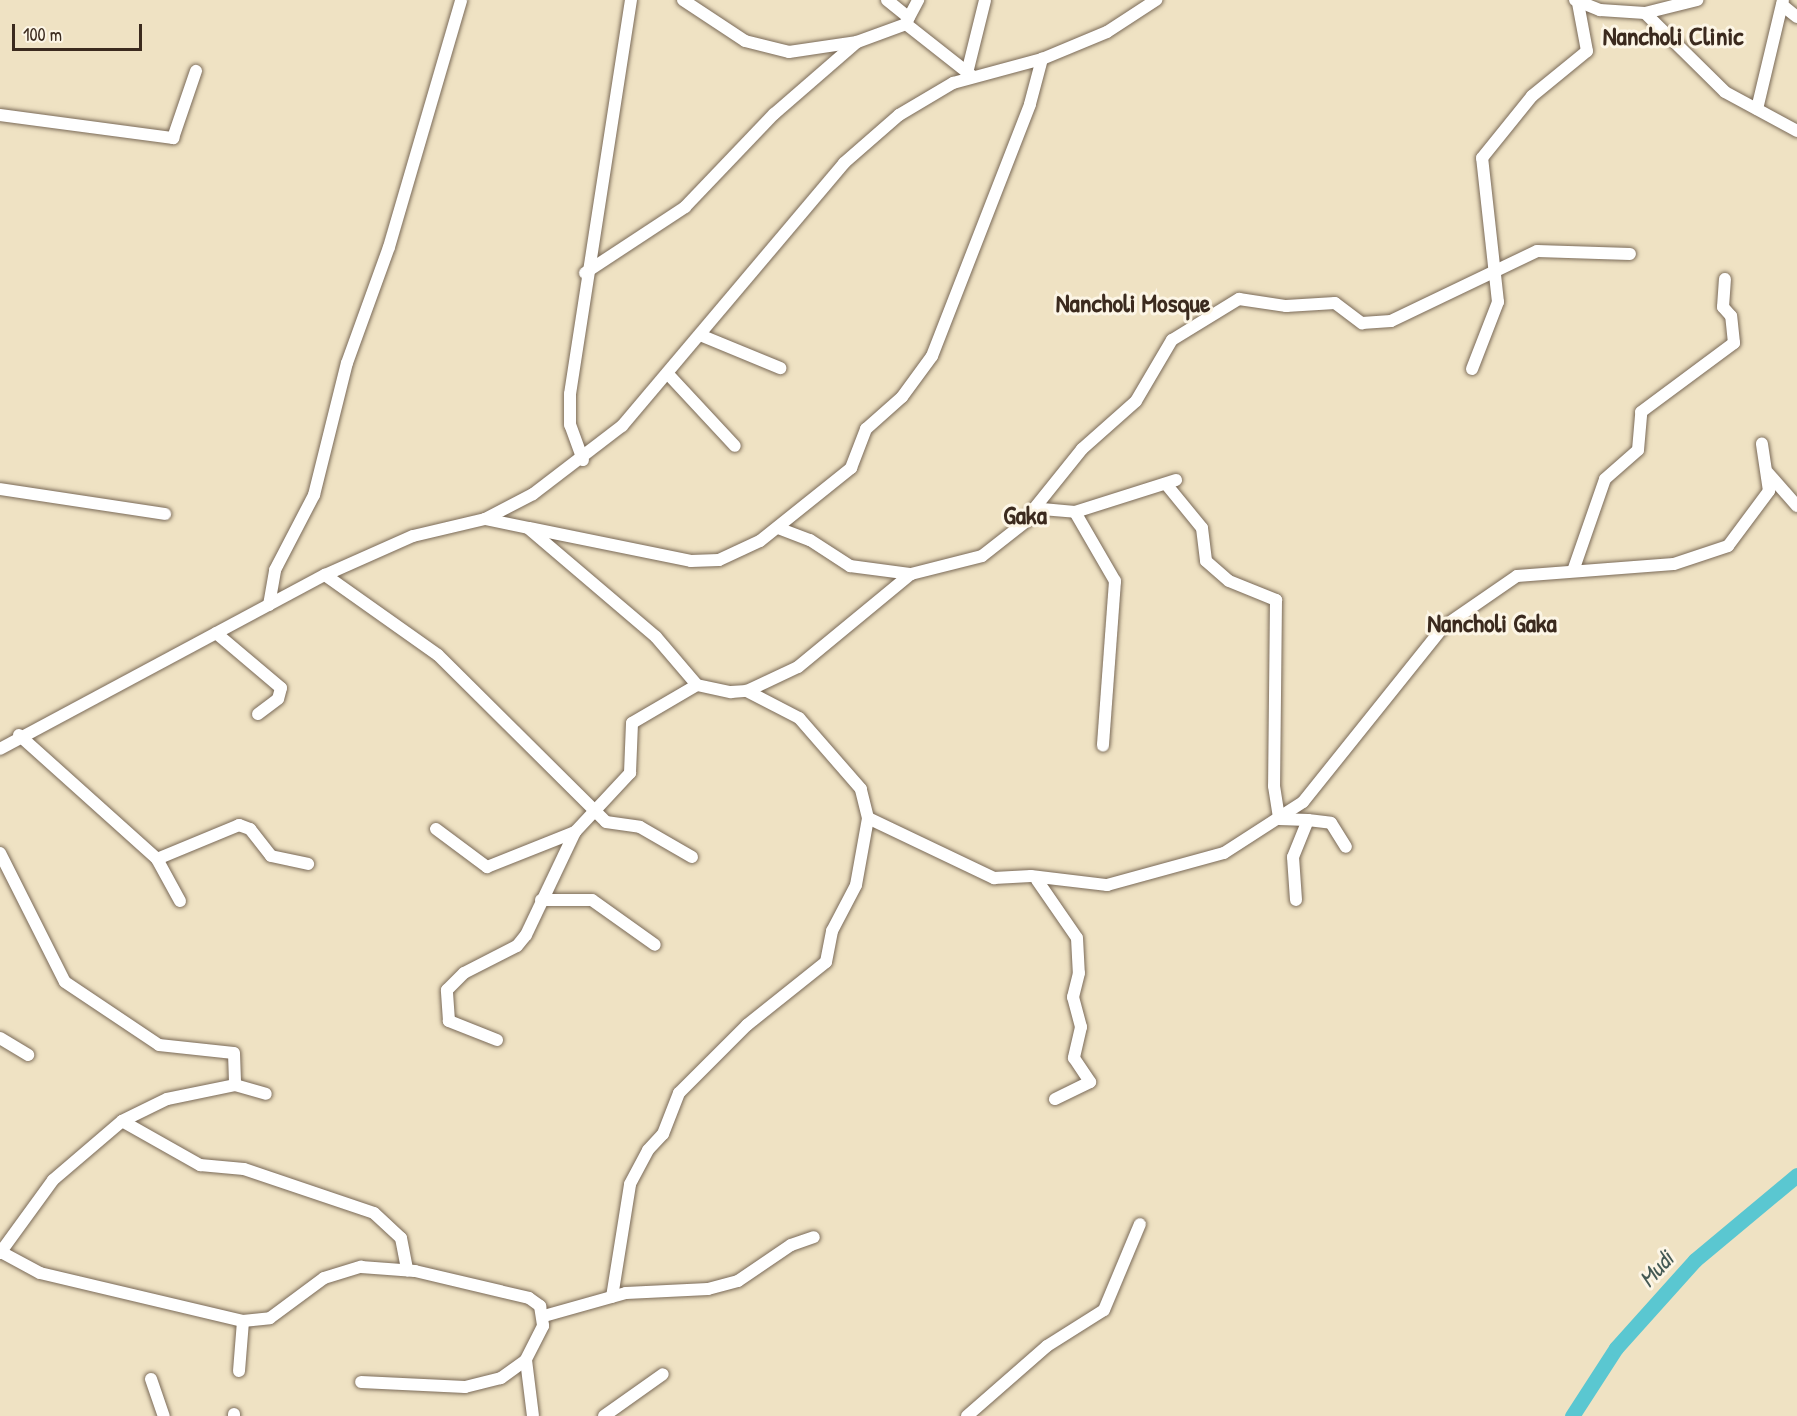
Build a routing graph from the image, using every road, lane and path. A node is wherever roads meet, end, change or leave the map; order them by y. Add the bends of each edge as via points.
1 (461, 0) edge
2 (631, 0) edge
3 (682, 0) edge
4 (887, 0) edge
5 (918, 0) edge
6 (985, 0) edge
7 (1156, 0) edge
8 (1697, 0) edge
9 (1576, 1) edge
10 (1783, 3) edge
11 (1646, 14) junction
12 (1797, 17) edge
13 (907, 21) junction
14 (857, 42) junction
15 (1042, 59) junction
16 (196, 71) dead end
17 (969, 75) junction
18 (1757, 110) junction
19 (0, 115) edge
20 (1797, 131) edge
21 (1630, 254) dead end
22 (585, 273) junction
23 (1494, 275) junction
24 (1725, 279) dead end
25 (700, 335) junction
26 (780, 368) dead end
27 (1472, 369) dead end
28 (668, 374) junction
29 (1762, 444) dead end
30 (735, 446) dead end
31 (583, 460) junction
32 (1768, 473) junction
33 (0, 489) edge
34 (1797, 506) edge
35 (1075, 512) junction
36 (165, 514) dead end
37 (1028, 518) junction
38 (485, 519) junction
39 (528, 528) junction
40 (778, 528) junction
41 (1573, 571) junction
42 (911, 574) junction
43 (325, 575) junction
44 (269, 605) junction
45 (216, 633) junction
46 (697, 685) junction
47 (747, 691) junction
48 (258, 714) dead end
49 (19, 735) junction
50 (1103, 746) dead end
51 (0, 749) edge
52 (597, 811) junction
53 (868, 818) junction
54 (1279, 819) junction
55 (1308, 820) junction
56 (436, 829) dead end
57 (575, 832) junction
58 (1346, 847) dead end
59 (0, 853) edge
60 (692, 857) dead end
61 (157, 859) junction
62 (308, 864) dead end
63 (1037, 880) junction
64 (180, 900) dead end
65 (541, 900) junction
66 (1296, 900) dead end
67 (655, 945) dead end
68 (0, 1038) edge
69 (497, 1040) dead end
70 (28, 1055) dead end
71 (235, 1085) junction
72 (266, 1094) dead end
73 (1055, 1099) dead end
74 (122, 1121) junction
75 (1140, 1224) dead end
76 (814, 1237) dead end
77 (0, 1252) edge
78 (407, 1270) junction
79 (612, 1297) junction
80 (544, 1316) junction
81 (243, 1321) junction
82 (526, 1360) junction
83 (239, 1371) dead end
84 (663, 1374) dead end
85 (151, 1379) dead end
86 (361, 1382) dead end
87 (531, 1415) edge
88 (164, 1416) edge
89 (604, 1416) edge
90 (967, 1416) edge

1 - 44 street via 389,247 347,363 314,495 275,570
2 - 22 street
3 - 14 street via 762,47 804,52
4 - 13 street
5 - 13 street
6 - 17 street
7 - 15 street via 1107,32
8 - 11 street
9 - 11 street
9 - 23 street via 1587,51 1532,96 1482,158
10 - 12 street
10 - 18 street
11 - 18 street via 1725,92
13 - 14 street
13 - 17 street
14 - 22 street via 774,114 685,207 648,236 614,251
15 - 17 street
15 - 40 street via 1019,135 932,356 902,397 866,429 851,468
16 - 19 street via 176,135 168,140
17 - 25 street via 926,96 844,163
18 - 20 street
21 - 23 street via 1545,249 1517,258
22 - 31 street via 570,394 570,425
23 - 27 street via 1497,308
23 - 37 street via 1432,297 1401,318 1366,323 1335,303 1286,306 1239,298 1172,340 1136,401 1082,449
24 - 41 street via 1723,307 1731,316 1734,343 1641,412 1638,450 1605,479
25 - 26 street
25 - 28 street
28 - 30 street
28 - 31 street
29 - 32 street
31 - 38 street
32 - 34 street
32 - 41 street via 1768,494 1727,547 1674,564
33 - 36 street
35 - 37 street via 1050,508
35 - 50 street via 1115,581
35 - 54 street via 1171,482 1202,528 1206,561 1229,581 1276,600 1274,786
37 - 42 street via 1007,540 982,556
38 - 39 street
38 - 43 street via 413,536
39 - 40 street via 706,562 739,553
39 - 46 street via 656,637
40 - 42 street via 810,540 850,566
41 - 54 street via 1517,576 1450,620 1303,802
42 - 47 street via 810,658
43 - 44 street
43 - 52 street via 438,655
44 - 45 street
45 - 48 street via 280,688 278,699
45 - 49 street
46 - 47 street
46 - 52 street via 632,723 627,734 633,765
47 - 53 street via 787,710 816,735 861,789
49 - 51 street
49 - 61 street
52 - 57 street
52 - 60 street via 606,822 640,826
53 - 63 street via 973,872
53 - 79 street via 856,885 832,931 826,962 688,1081 663,1134 648,1150 630,1184
54 - 55 street
54 - 63 street via 1224,853 1119,883
55 - 58 street via 1331,823
55 - 66 street via 1293,857
56 - 57 street via 487,867
57 - 65 street
59 - 71 street via 64,982 159,1045 234,1053
61 - 62 street via 239,825 250,829 271,856
61 - 64 street
63 - 73 street via 1077,938 1079,973 1073,997 1081,1027 1074,1058 1090,1082
65 - 67 street via 592,900
65 - 69 street via 517,946 464,973 447,990 449,1021
68 - 70 street
71 - 72 street
71 - 74 street via 167,1099
74 - 77 street via 52,1180
74 - 78 street via 200,1165 244,1168 374,1213 401,1238
75 - 90 street via 1104,1310 1047,1346
76 - 79 street via 791,1245 738,1281
77 - 81 street via 40,1274
78 - 80 street via 529,1298
78 - 81 street via 341,1271 270,1318
79 - 80 street
80 - 82 street
81 - 83 street
82 - 86 street via 482,1385
82 - 87 street
84 - 89 street
85 - 88 street

